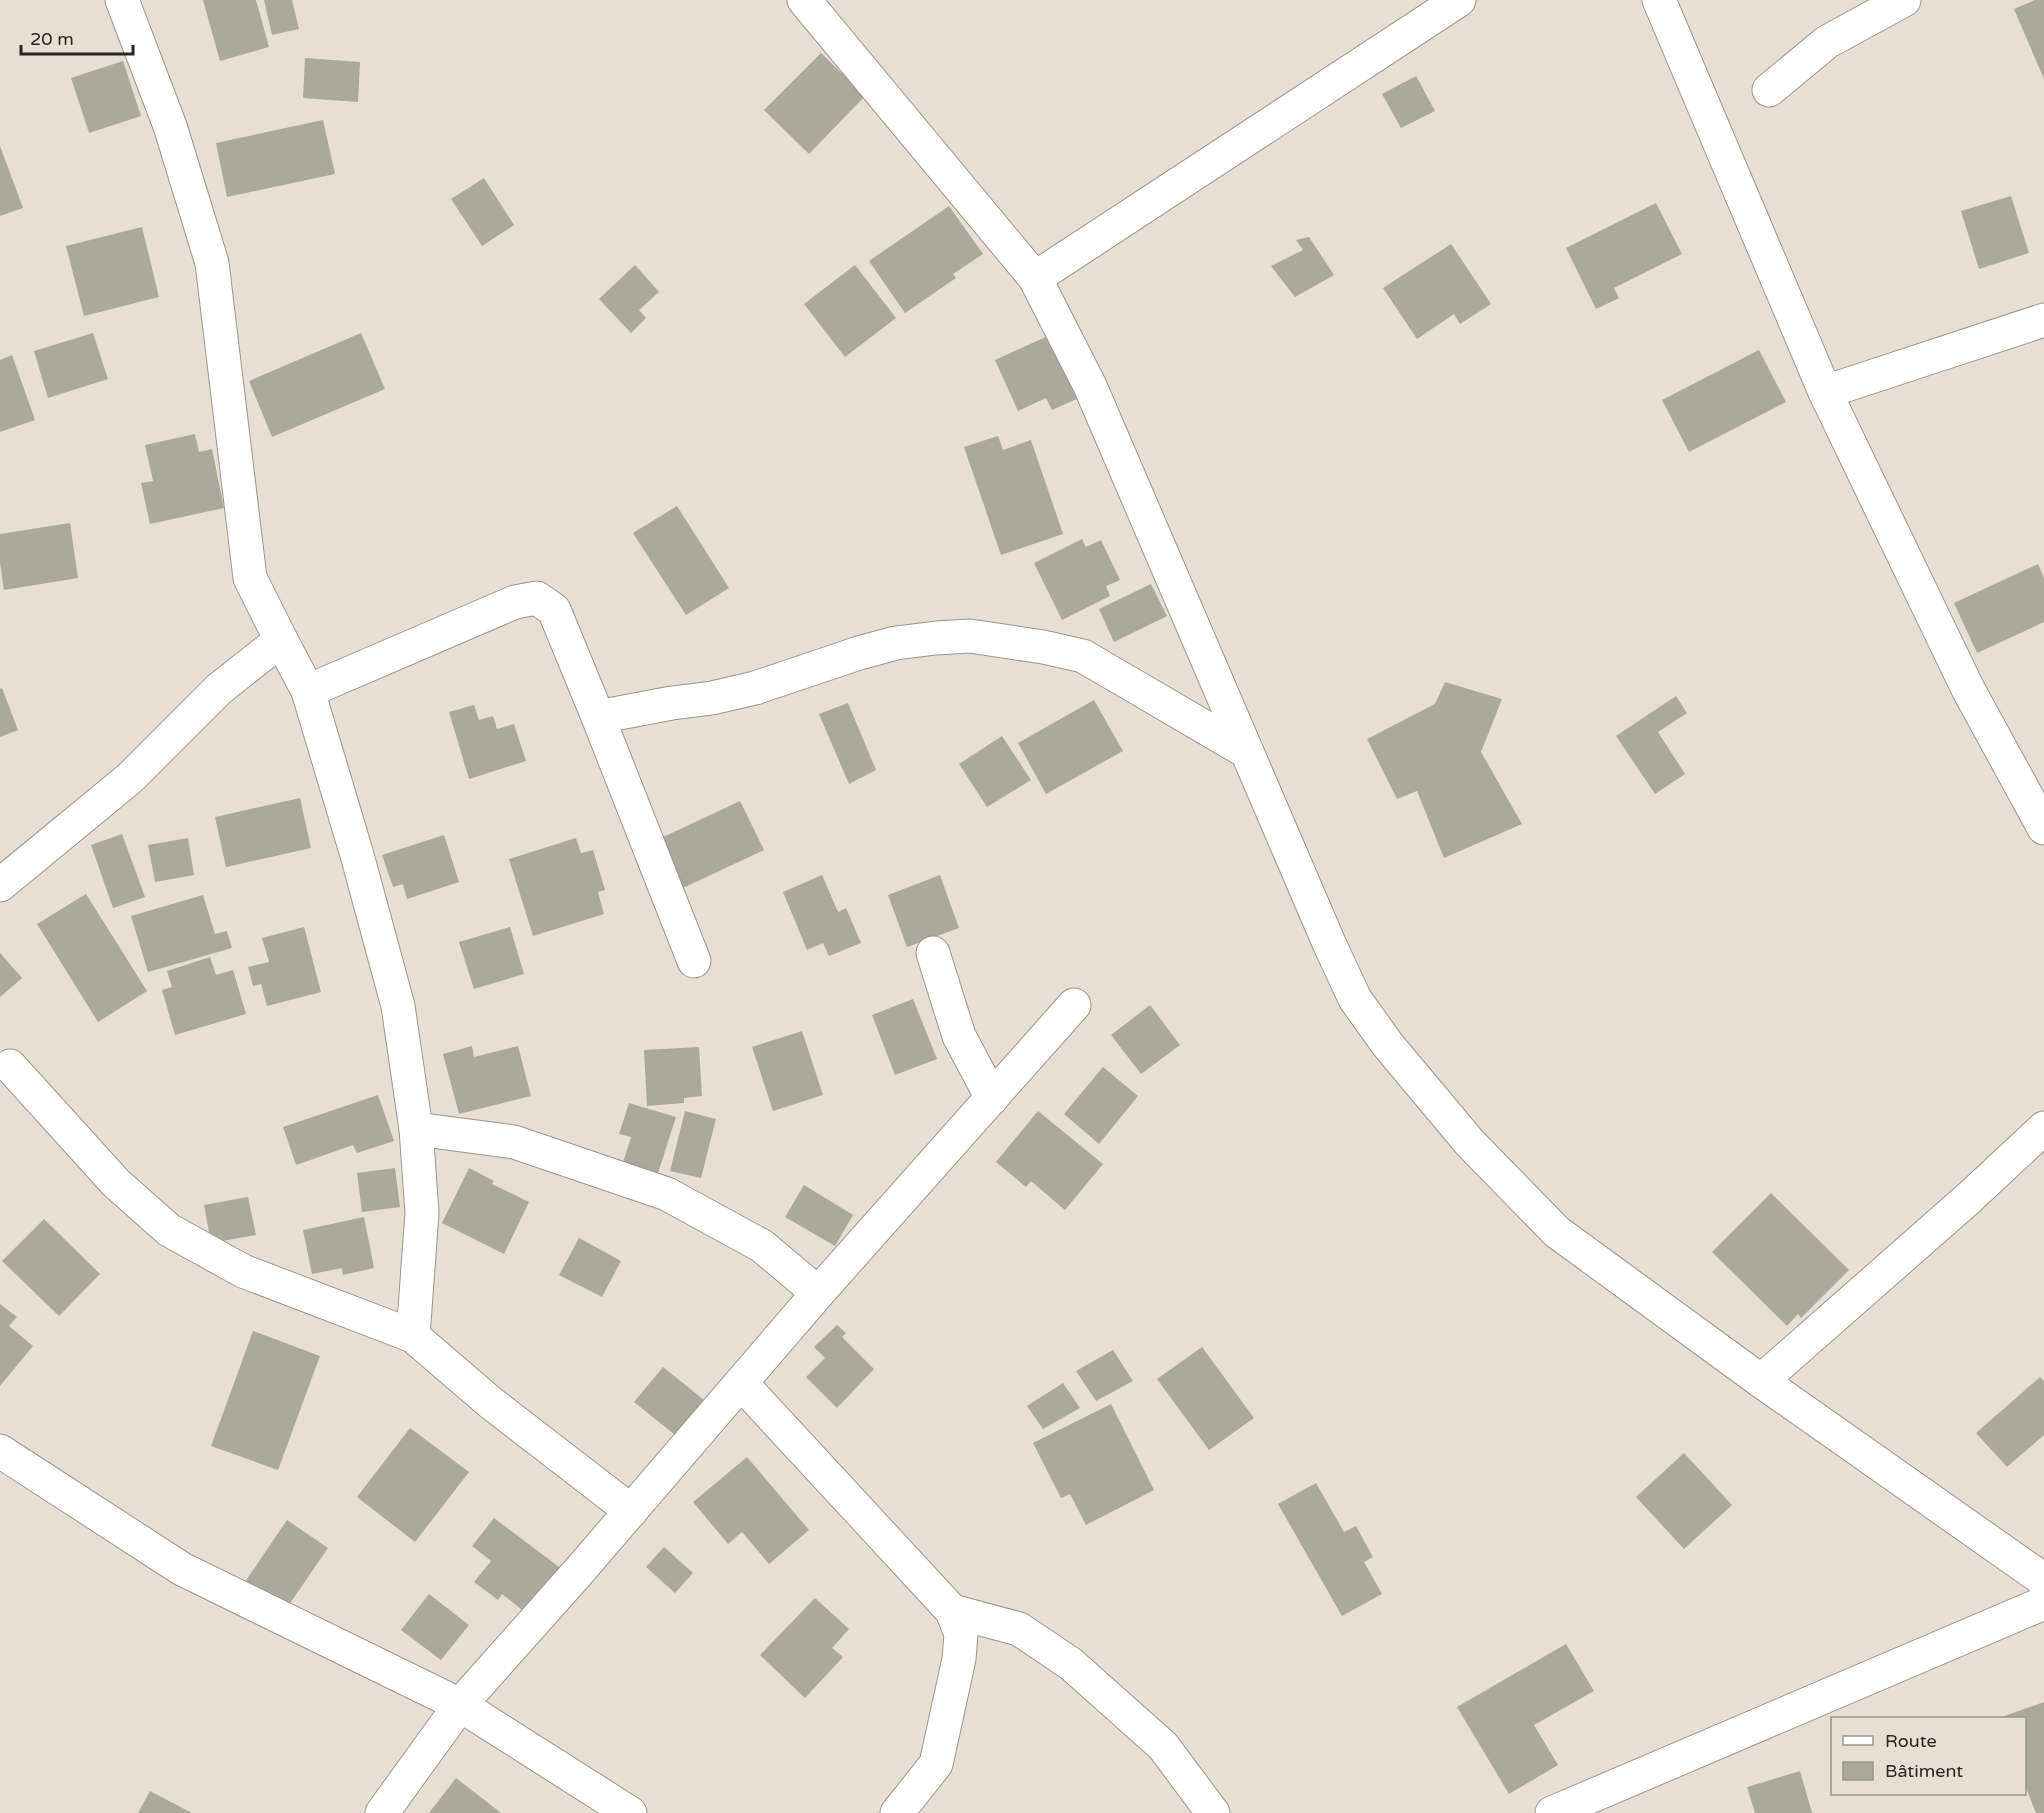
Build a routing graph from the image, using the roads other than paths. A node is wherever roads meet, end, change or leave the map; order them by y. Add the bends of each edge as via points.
1 (122, 0) edge
2 (804, 0) edge
3 (1459, 0) edge
4 (1659, 0) edge
5 (1904, 0) edge
6 (1769, 90) dead end
7 (1035, 278) junction
8 (2044, 320) edge
9 (1825, 392) junction
10 (281, 640) junction
11 (308, 691) junction
12 (598, 717) junction
13 (1247, 752) junction
14 (2044, 828) edge
15 (0, 885) edge
16 (933, 953) dead end
17 (694, 961) dead end
18 (1074, 1005) dead end
19 (10, 1066) dead end
20 (992, 1098) junction
21 (2044, 1128) edge
22 (416, 1129) junction
23 (818, 1293) junction
24 (413, 1336) junction
25 (1761, 1381) junction
26 (742, 1384) junction
27 (0, 1451) edge
28 (631, 1511) junction
29 (2044, 1580) edge
30 (2044, 1603) edge
31 (952, 1611) junction
32 (460, 1706) junction
33 (382, 1813) edge
34 (630, 1813) edge
35 (897, 1813) edge
36 (1213, 1813) edge
37 (1552, 1813) edge

1 - 10 street via 170,126 212,263 250,578
2 - 7 street
3 - 7 street
4 - 9 street
5 - 6 street via 1827,42
7 - 13 street via 1090,386
8 - 9 street
9 - 14 street via 1968,688
10 - 11 street
10 - 15 street via 219,689 130,778
11 - 12 street via 515,602 537,598 554,610
11 - 22 street via 398,1006
12 - 13 street via 755,688 896,643 970,636 1083,656
12 - 17 street
13 - 25 street via 1355,999 1388,1045 1470,1143 1557,1232
16 - 20 street via 959,1036
18 - 20 street
19 - 24 street via 116,1183 169,1230 243,1271
20 - 23 street
21 - 25 street
22 - 23 street via 514,1142 667,1194 762,1246
22 - 24 street via 422,1214
23 - 26 street
24 - 28 street via 491,1403
25 - 29 street
26 - 28 street
26 - 31 street
27 - 32 street via 182,1569
28 - 32 street
30 - 37 street
31 - 35 street via 961,1634 959,1659 936,1764
31 - 36 street via 1018,1629 1071,1664 1163,1746
32 - 33 street
32 - 34 street

